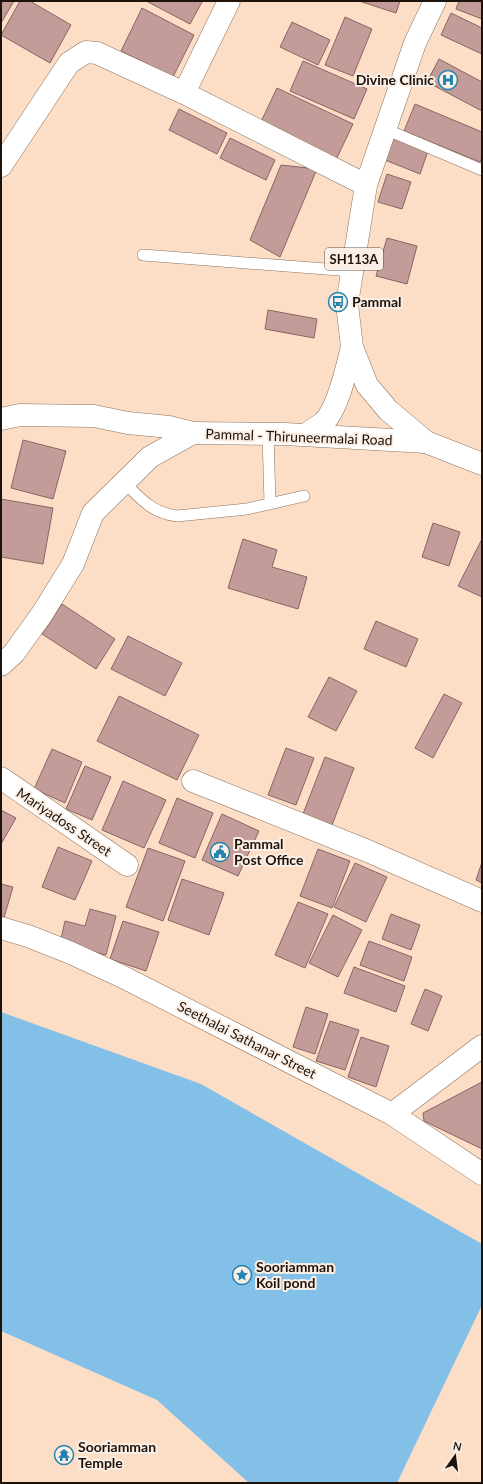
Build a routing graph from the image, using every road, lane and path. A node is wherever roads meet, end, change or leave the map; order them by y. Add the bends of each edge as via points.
1 (228, 1) edge
2 (435, 1) edge
3 (184, 93) junction
4 (385, 129) junction
5 (4, 156) edge
6 (482, 170) edge
7 (366, 185) junction
8 (143, 255) dead end
9 (352, 271) junction
10 (352, 347) junction
11 (1, 419) edge
12 (193, 433) junction
13 (268, 433) junction
14 (305, 435) junction
15 (426, 442) junction
16 (482, 464) edge
17 (124, 482) junction
18 (304, 496) dead end
19 (270, 504) junction
20 (1, 665) edge
21 (1, 778) edge
22 (193, 781) dead end
23 (127, 865) dead end
24 (482, 901) edge
25 (1, 928) edge
26 (482, 1046) edge
27 (392, 1114) junction
28 (482, 1174) edge

1 - 3 street
2 - 4 street, SH113A via 415,43
3 - 5 street via 97,53 86,52 69,63
3 - 7 street
4 - 6 lane
4 - 7 street, SH113A
7 - 9 street, SH113A
8 - 9 lane
9 - 10 street, SH113A via 347,304
10 - 14 street via 335,404 324,422
10 - 15 street, SH113A via 367,385 388,410
11 - 12 street via 20,415 94,416
12 - 13 street, Pammal - Thiruneermalai Road
12 - 17 street, Pammal - Thiruneermalai Road via 150,457
13 - 14 street, Pammal - Thiruneermalai Road
13 - 19 lane
14 - 15 street, Pammal - Thiruneermalai Road
15 - 16 street, SH113A
17 - 19 lane via 154,510 166,515 197,515
17 - 20 street, Pammal - Thiruneermalai Road via 93,513 73,564 42,614 14,653
18 - 19 lane
21 - 23 street, Mariyadoss Street
22 - 24 street via 370,852
25 - 27 street, Seethalai Sathanar Street via 42,942 121,976
26 - 27 street
27 - 28 street, Seethalai Sathanar Street

